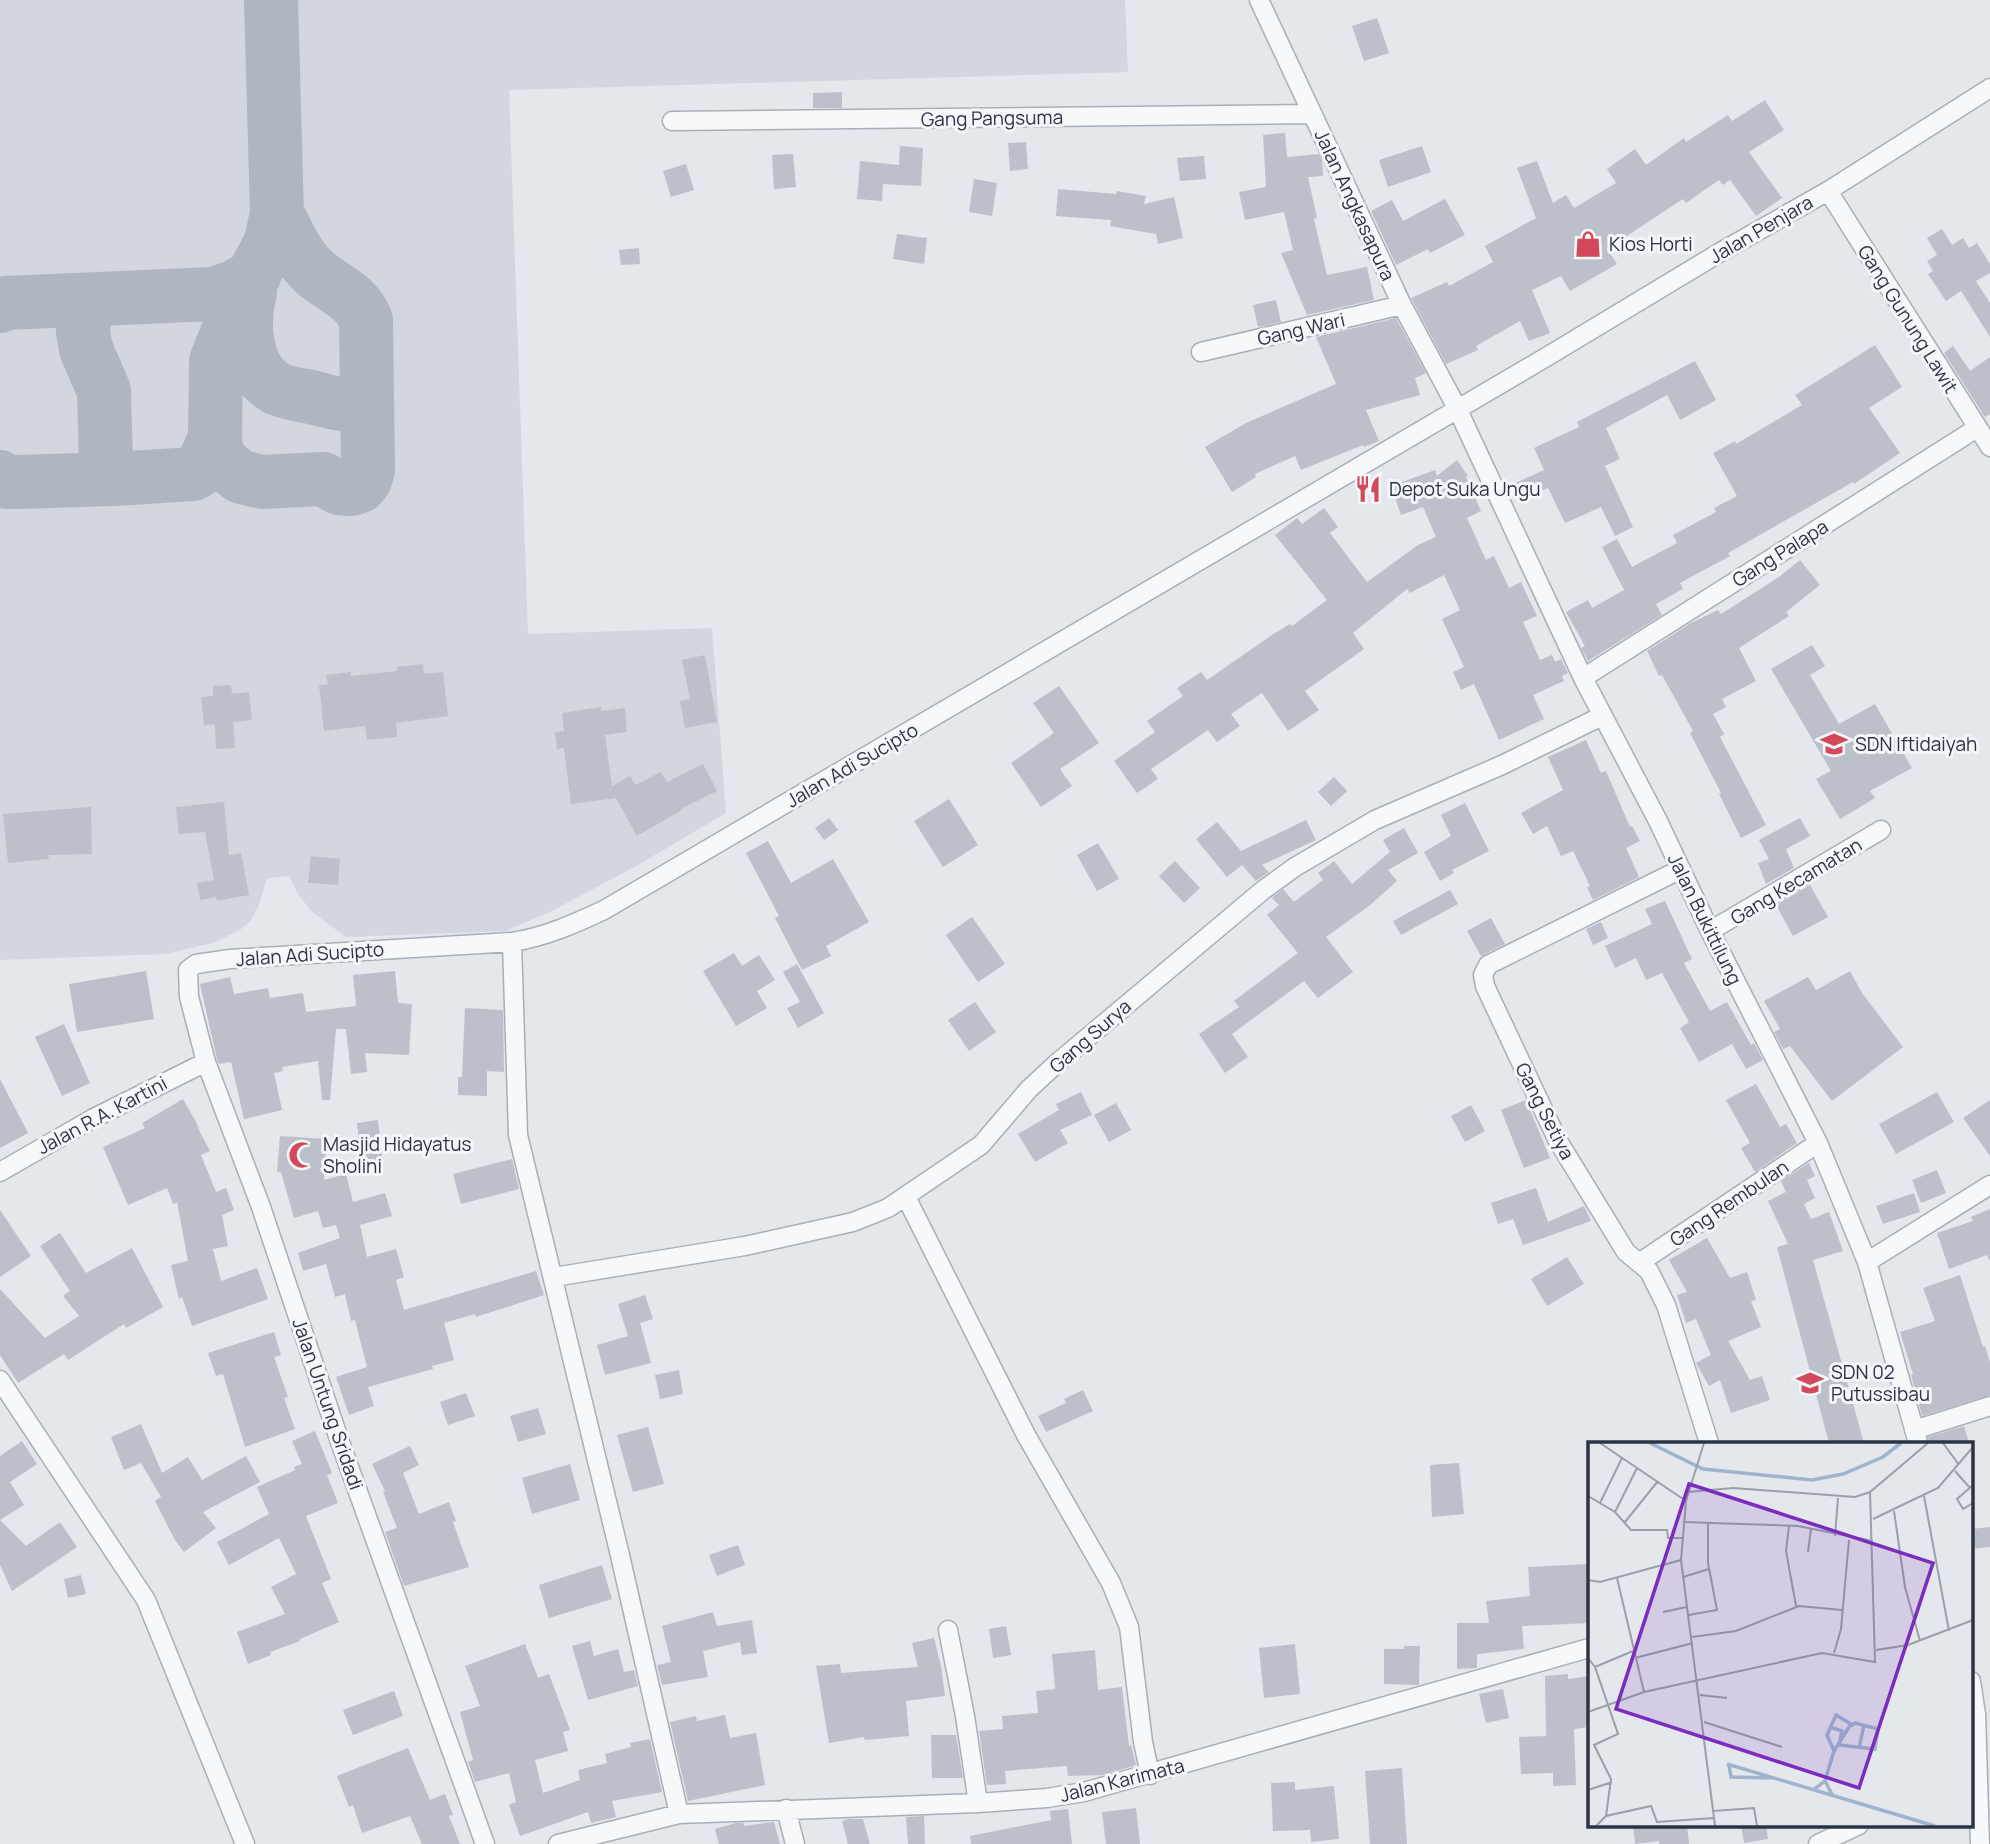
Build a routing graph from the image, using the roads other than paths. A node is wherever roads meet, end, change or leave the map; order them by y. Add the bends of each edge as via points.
1 (1259, 0) edge
2 (1990, 88) edge
3 (1311, 114) junction
4 (672, 121) dead end
5 (1828, 191) junction
6 (1402, 305) junction
7 (1201, 352) dead end
8 (1457, 408) junction
9 (1977, 428) junction
10 (1990, 447) edge
11 (1583, 678) junction
12 (1602, 716) junction
13 (1881, 830) dead end
14 (1681, 869) junction
15 (1710, 931) junction
16 (512, 942) junction
17 (196, 964) joint
18 (206, 1062) junction
19 (1818, 1143) junction
20 (0, 1172) edge
21 (1990, 1185) edge
22 (906, 1197) junction
23 (1867, 1262) junction
24 (1639, 1263) junction
25 (554, 1277) junction
26 (0, 1380) edge
27 (1990, 1406) edge
28 (1916, 1437) edge
29 (1709, 1442) edge
30 (948, 1630) dead end
31 (1588, 1648) edge
32 (1972, 1684) edge
33 (1983, 1716) edge
34 (1150, 1775) junction
35 (1974, 1781) edge
36 (978, 1803) junction
37 (786, 1810) junction
38 (678, 1814) junction
39 (1857, 1826) edge
40 (245, 1844) edge
41 (485, 1844) edge
42 (558, 1844) edge
43 (795, 1844) edge
44 (1818, 1844) edge
45 (1980, 1844) edge

1 - 3 street, Jalan Angkasapura
2 - 5 street, Jalan Penjara
3 - 4 street, Gang Pangsuma
3 - 6 street, Jalan Angkasapura
5 - 8 street, Jalan Penjara
5 - 9 street, Gang Gunung Lawit
6 - 7 street, Gang Wari
6 - 8 street, Jalan Angkasapura
8 - 11 street, Jalan Bukittilung
8 - 16 street, Jalan Adi Sucipto via 604,909 571,926
9 - 10 street, Gang Gunung Lawit
9 - 11 street, Gang Palapa
11 - 12 street, Jalan Bukittilung
12 - 14 street, Jalan Bukittilung
12 - 22 street, Gang Surya via 1375,820 1295,867 1242,906 1056,1064 981,1145
13 - 15 street, Gang Kecamatan
14 - 15 street, Jalan Bukittilung
14 - 24 street, Gang Setiya via 1488,965 1483,975 1558,1141 1626,1252
15 - 19 street, Jalan Bukittilung
16 - 17 street, Jalan Adi Sucipto
16 - 25 street via 518,1135
17 - 18 street, Jalan Untung Sridadi via 187,978
18 - 20 street, Jalan R.A. Kartini
18 - 41 street, Jalan Untung Sridadi
19 - 23 street, Jalan Bukittilung
19 - 24 street, Gang Rembulan
21 - 23 street
22 - 25 street, Gang Surya via 853,1222 745,1246
22 - 34 street via 1027,1435 1111,1583 1129,1627
23 - 28 street, Jalan Bukittilung
24 - 29 street, Gang Setiya via 1649,1270 1666,1305
25 - 38 street
26 - 40 street via 146,1600
27 - 28 street
30 - 36 street
31 - 34 street, Jalan Karimata
32 - 33 street
33 - 35 street
34 - 36 street, Jalan Karimata via 1048,1798
35 - 45 street
36 - 37 street, Jalan Karimata
37 - 38 street, Jalan Karimata
37 - 43 street
38 - 42 street, Jalan Karimata
39 - 44 street

